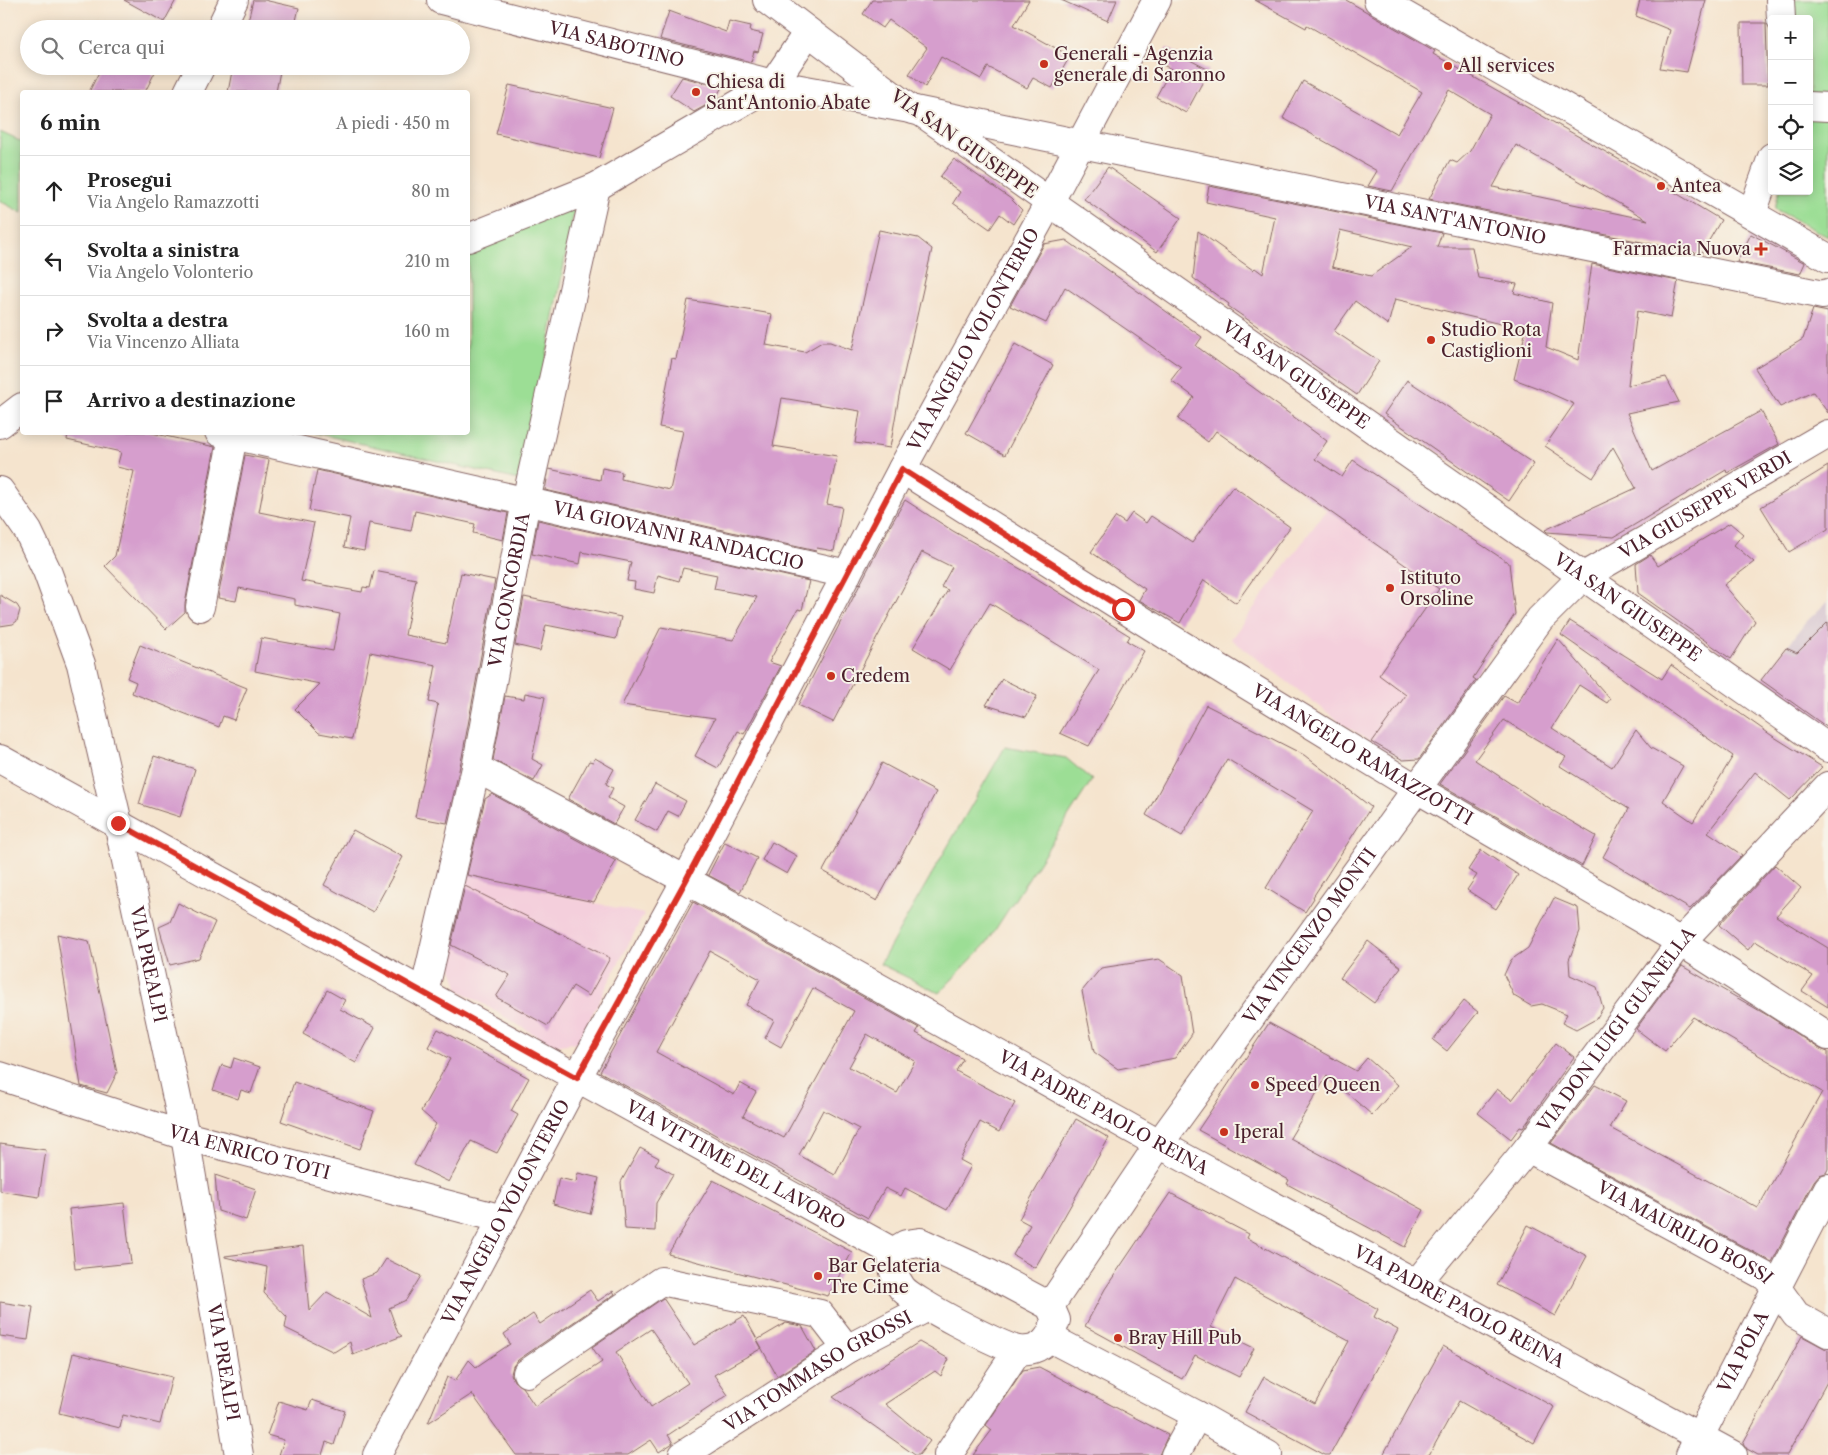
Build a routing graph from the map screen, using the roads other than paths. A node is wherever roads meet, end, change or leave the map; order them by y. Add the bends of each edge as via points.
1 (234, 0) edge
2 (441, 0) edge
3 (1158, 0) edge
4 (1378, 0) edge
5 (1780, 0) edge
6 (781, 3) edge
7 (1781, 15) edge
8 (224, 20) edge
9 (808, 32) junction
10 (196, 75) edge
11 (774, 84) junction
12 (189, 90) edge
13 (1813, 106) edge
14 (1828, 107) edge
15 (910, 109) junction
16 (1081, 144) junction
17 (1768, 168) edge
18 (596, 187) junction
19 (1049, 203) junction
20 (1752, 213) junction
21 (470, 237) edge
22 (1828, 258) edge
23 (1828, 293) edge
24 (20, 408) edge
25 (0, 424) edge
26 (1828, 434) edge
27 (226, 435) edge
28 (230, 435) edge
29 (902, 469) junction
30 (0, 491) edge
31 (526, 501) junction
32 (846, 574) junction
33 (1582, 577) junction
34 (200, 607) dead end
35 (1828, 748) edge
36 (0, 759) edge
37 (476, 768) junction
38 (1828, 786) edge
39 (1417, 789) junction
40 (118, 823) junction
41 (686, 880) junction
42 (1681, 942) junction
43 (424, 993) junction
44 (1828, 1036) edge
45 (0, 1076) edge
46 (577, 1078) junction
47 (185, 1136) junction
48 (1159, 1144) junction
49 (1528, 1148) junction
50 (1828, 1188) edge
51 (503, 1219) junction
52 (893, 1252) junction
53 (1416, 1284) junction
54 (1776, 1287) junction
55 (1050, 1306) junction
56 (928, 1307) junction
57 (1828, 1333) edge
58 (1050, 1338) junction
59 (846, 1349) junction
60 (1018, 1350) junction
61 (527, 1373) dead end
62 (1196, 1415) junction
63 (1695, 1446) edge
64 (239, 1455) edge
65 (377, 1455) edge
66 (684, 1455) edge
67 (948, 1455) edge
68 (1175, 1455) edge
69 (1268, 1455) edge
70 (1733, 1455) edge

1 - 8 street
2 - 11 street, VIA SABOTINO
3 - 16 street, VIA ANGELO VOLONTERIO
4 - 20 street
5 - 7 street
6 - 9 street, VIA SAN GIUSEPPE
9 - 11 street
9 - 15 street, VIA SAN GIUSEPPE
10 - 12 street
11 - 15 street, VIA SABOTINO
11 - 18 street
13 - 14 street
15 - 16 street, VIA SANT'ANTONIO
15 - 19 street, VIA SAN GIUSEPPE via 921,112
16 - 19 street, VIA ANGELO VOLONTERIO
16 - 23 street, VIA SANT'ANTONIO via 1823,295
17 - 20 street
18 - 21 street
18 - 31 street, VIA CONCORDIA
19 - 29 street, VIA ANGELO VOLONTERIO
19 - 33 street, VIA SAN GIUSEPPE
20 - 22 street
24 - 25 street
26 - 33 street, VIA GIUSEPPE VERDI
27 - 34 street
28 - 31 street, VIA GIOVANNI RANDACCIO
29 - 32 street, VIA ANGELO VOLONTERIO
29 - 39 street, VIA ANGELO RAMAZZOTTI
30 - 40 street, VIA PREALPI via 28,531 47,571 81,664
31 - 32 street, VIA GIOVANNI RANDACCIO
31 - 37 street, VIA CONCORDIA
32 - 41 street, VIA ANGELO VOLONTERIO
33 - 35 street, VIA SAN GIUSEPPE
33 - 39 street, VIA VINCENZO MONTI via 1540,619
36 - 40 street, VIA VITTIME DEL LAVORO
37 - 41 street, VIA PADRE PAOLO REINA
37 - 43 street, VIA CONCORDIA
38 - 42 street, VIA DON LUIGI GUANELLA
39 - 42 street, VIA ANGELO RAMAZZOTTI
39 - 48 street, VIA VINCENZO MONTI
40 - 43 street, VIA VITTIME DEL LAVORO
40 - 47 street, VIA PREALPI
41 - 46 street, VIA ANGELO VOLONTERIO
41 - 48 street, VIA PADRE PAOLO REINA
42 - 44 street, VIA ANGELO RAMAZZOTTI
42 - 49 street, VIA DON LUIGI GUANELLA
43 - 46 street, VIA VITTIME DEL LAVORO
45 - 47 street, VIA ENRICO TOTI
46 - 51 street, VIA ANGELO VOLONTERIO
46 - 52 street, VIA VITTIME DEL LAVORO
47 - 51 street, VIA ENRICO TOTI
47 - 64 street, VIA PREALPI
48 - 53 street, VIA PADRE PAOLO REINA
48 - 55 street, VIA VINCENZO MONTI
49 - 53 street, VIA DON LUIGI GUANELLA
49 - 54 street, VIA MAURILIO BOSSI via 1765,1276
50 - 54 street, VIA POLA
51 - 65 street, VIA ANGELO VOLONTERIO
52 - 55 street via 906,1244 920,1242
52 - 56 street via 894,1273 903,1289
53 - 63 street, VIA PADRE PAOLO REINA
54 - 57 street, VIA MAURILIO BOSSI via 1796,1315
54 - 63 street, VIA POLA
55 - 58 street via 1056,1320
56 - 59 street, VIA TOMMASO GROSSI
56 - 60 street
58 - 60 street via 1034,1349
58 - 62 street
59 - 61 street via 820,1314 661,1281
59 - 66 street, VIA TOMMASO GROSSI
60 - 67 street
62 - 68 street
62 - 69 street
63 - 70 street, VIA PADRE PAOLO REINA

